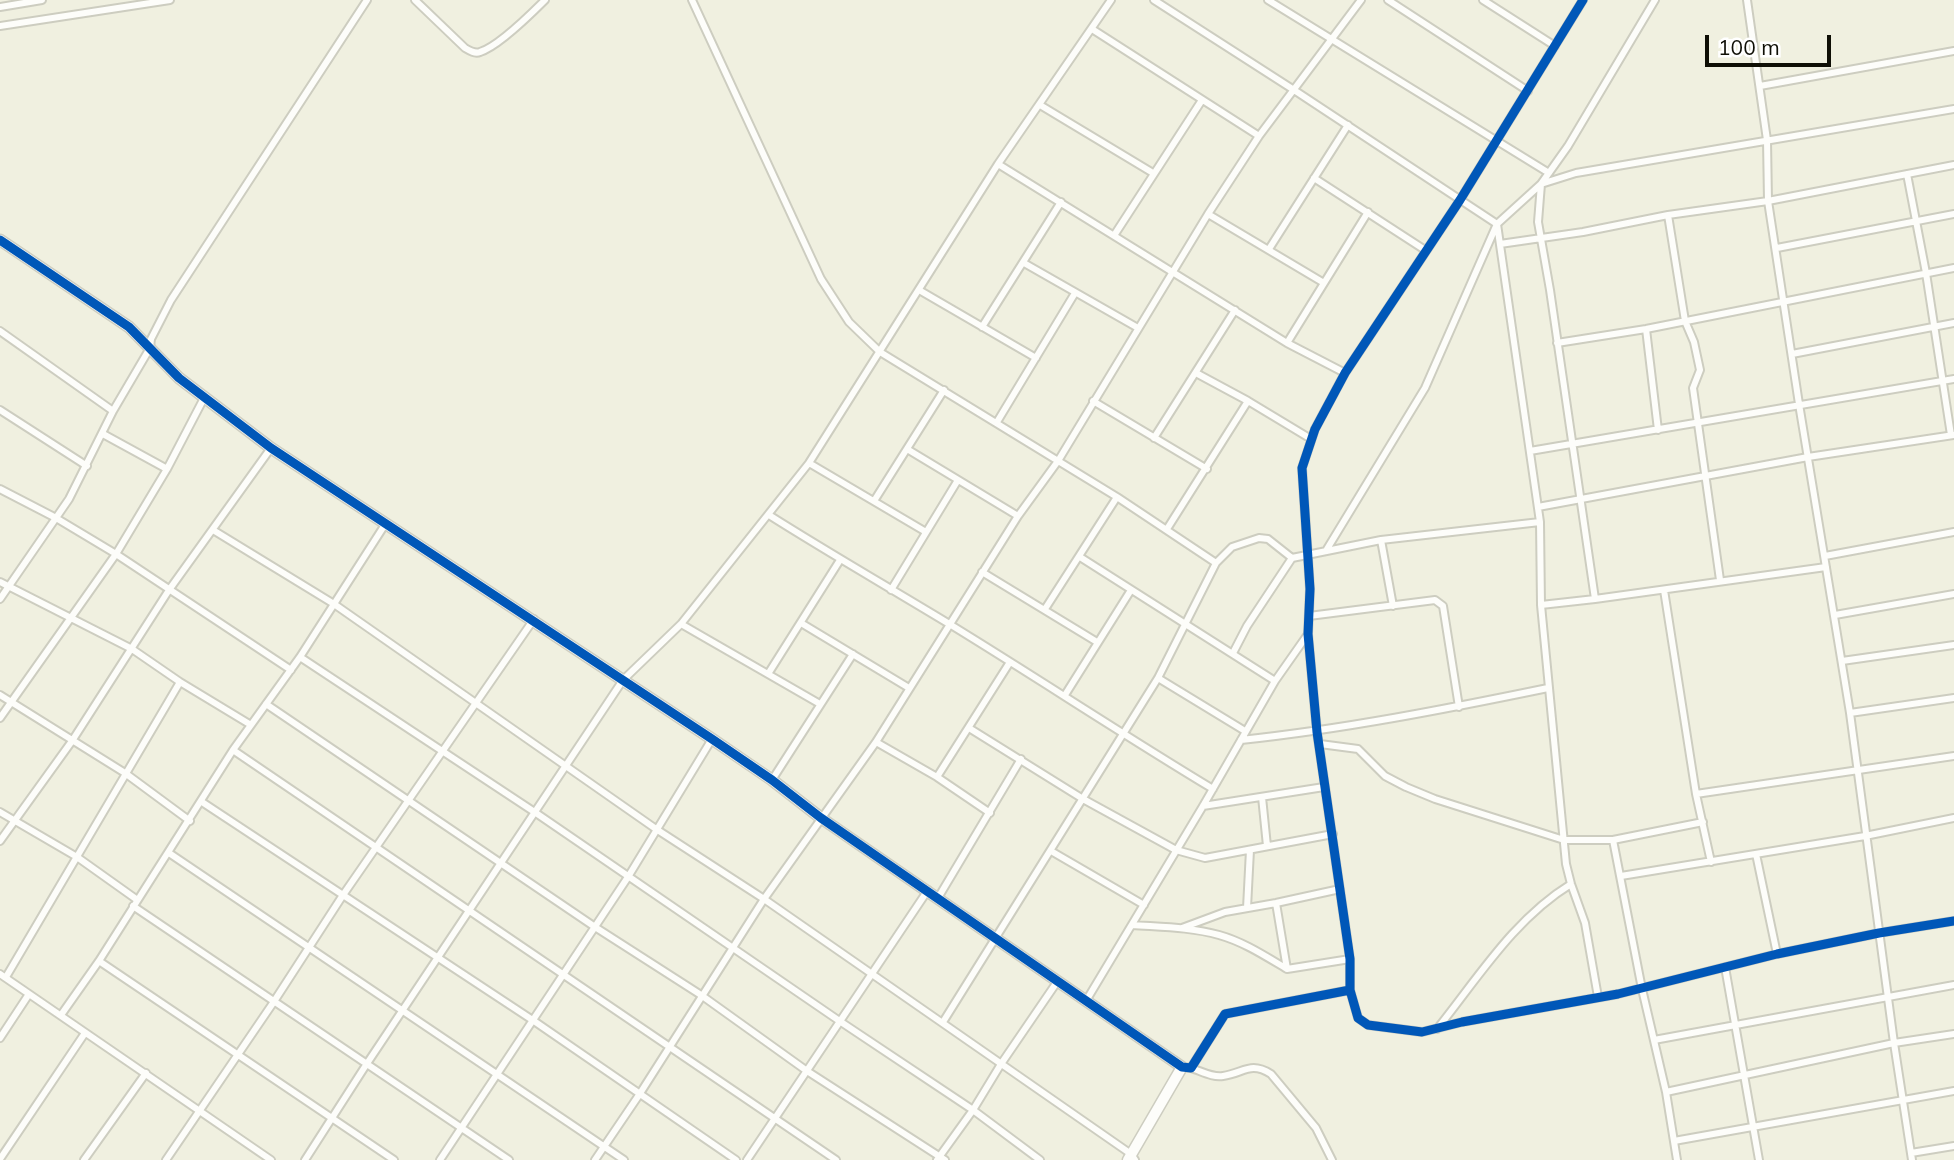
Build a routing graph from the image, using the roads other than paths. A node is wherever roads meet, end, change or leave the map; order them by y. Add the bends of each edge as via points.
1 (41, 0) edge
2 (170, 0) edge
3 (367, 0) edge
4 (415, 0) edge
5 (545, 0) edge
6 (692, 0) edge
7 (1111, 0) edge
8 (1154, 0) edge
9 (1268, 0) edge
10 (1361, 0) edge
11 (1388, 0) edge
12 (1483, 0) edge
13 (1583, 0) edge
14 (1655, 0) edge
15 (1747, 0) edge
16 (0, 7) edge
17 (0, 26) edge
18 (1092, 29) junction
19 (1331, 41) junction
20 (1555, 46) junction
21 (1954, 51) edge
22 (1760, 86) junction
23 (1294, 90) junction
24 (1528, 91) junction
25 (1202, 100) junction
26 (1040, 105) junction
27 (1954, 109) edge
28 (1348, 125) junction
29 (1259, 136) junction
30 (1767, 140) junction
31 (1495, 141) junction
32 (998, 164) junction
33 (1954, 165) edge
34 (1153, 173) junction
35 (1549, 173) junction
36 (1907, 174) junction
37 (1314, 178) junction
38 (1541, 184) junction
39 (1460, 200) junction
40 (1768, 201) junction
41 (1061, 202) junction
42 (1368, 212) junction
43 (1208, 214) junction
44 (1954, 214) edge
45 (1668, 215) junction
46 (1916, 221) junction
47 (1497, 224) junction
48 (1115, 234) junction
49 (1541, 239) junction
50 (0, 240) edge
51 (1500, 244) junction
52 (1777, 248) junction
53 (1269, 249) junction
54 (1425, 250) junction
55 (1024, 262) junction
56 (1954, 268) edge
57 (1174, 272) junction
58 (1926, 273) junction
59 (1324, 283) junction
60 (919, 290) junction
61 (1075, 293) junction
62 (1783, 300) junction
63 (1235, 310) junction
64 (1685, 321) junction
65 (1954, 323) edge
66 (982, 327) junction
67 (1934, 327) junction
68 (1138, 328) junction
69 (1646, 330) junction
70 (0, 331) edge
71 (1287, 343) junction
72 (1557, 343) junction
73 (150, 348) junction
74 (880, 352) junction
75 (1792, 354) junction
76 (1036, 358) junction
77 (1196, 373) junction
78 (1345, 373) junction
79 (1954, 379) edge
80 (1942, 381) junction
81 (944, 390) junction
82 (204, 398) junction
83 (1093, 401) junction
84 (1248, 401) junction
85 (1799, 404) junction
86 (0, 410) edge
87 (113, 411) junction
88 (997, 422) junction
89 (1699, 422) junction
90 (1658, 430) junction
91 (103, 434) junction
92 (1952, 435) edge
93 (1154, 438) junction
94 (1311, 439) junction
95 (1573, 445) junction
96 (271, 448) junction
97 (907, 449) junction
98 (1530, 452) junction
99 (1808, 457) junction
100 (1058, 461) junction
101 (809, 463) junction
102 (87, 466) junction
103 (167, 468) junction
104 (1207, 469) junction
105 (1704, 477) junction
106 (958, 480) junction
107 (0, 489) edge
108 (1117, 497) junction
109 (1581, 500) junction
110 (874, 501) junction
111 (1538, 507) junction
112 (769, 514) junction
113 (1018, 516) junction
114 (56, 518) junction
115 (1540, 522) junction
116 (386, 523) junction
117 (1167, 529) junction
118 (214, 530) junction
119 (926, 532) junction
120 (1954, 532) edge
121 (1381, 540) junction
122 (1327, 549) junction
123 (1306, 553) junction
124 (116, 554) junction
125 (1080, 556) junction
126 (1825, 556) junction
127 (1292, 558) junction
128 (840, 560) junction
129 (1216, 563) junction
130 (1826, 567) junction
131 (982, 572) junction
132 (1720, 580) junction
133 (0, 582) edge
134 (8, 587) junction
135 (169, 590) junction
136 (891, 590) junction
137 (1131, 590) junction
138 (1664, 590) junction
139 (1954, 594) edge
140 (0, 599) edge
141 (1595, 599) junction
142 (334, 604) junction
143 (1541, 604) junction
144 (1393, 606) junction
145 (1045, 609) junction
146 (1835, 615) junction
147 (1309, 616) junction
148 (72, 618) junction
149 (534, 619) junction
150 (801, 623) junction
151 (681, 624) junction
152 (949, 624) junction
153 (1185, 624) junction
154 (1308, 634) junction
155 (1097, 642) junction
156 (1954, 645) edge
157 (132, 649) junction
158 (1233, 653) junction
159 (853, 654) junction
160 (300, 657) junction
161 (1842, 661) junction
162 (1010, 662) junction
163 (291, 670) junction
164 (768, 674) junction
165 (1158, 678) junction
166 (623, 680) junction
167 (1275, 681) junction
168 (180, 682) junction
169 (909, 688) junction
170 (1548, 688) junction
171 (0, 695) edge
172 (1065, 695) junction
173 (1954, 698) edge
174 (11, 702) junction
175 (477, 703) junction
176 (266, 704) junction
177 (820, 704) junction
178 (1459, 707) junction
179 (1850, 713) junction
180 (0, 719) edge
181 (251, 725) junction
182 (969, 727) junction
183 (1245, 731) junction
184 (1317, 732) junction
185 (1123, 735) junction
186 (712, 739) junction
187 (1241, 740) junction
188 (72, 741) junction
189 (876, 742) junction
190 (1320, 744) junction
191 (233, 750) junction
192 (443, 751) junction
193 (1954, 755) edge
194 (1021, 759) junction
195 (566, 767) junction
196 (1857, 771) junction
197 (125, 773) junction
198 (937, 777) junction
199 (772, 780) junction
200 (1324, 787) junction
201 (1213, 789) junction
202 (1696, 793) junction
203 (1262, 797) junction
204 (1083, 799) junction
205 (409, 800) junction
206 (202, 802) junction
207 (1203, 806) junction
208 (0, 812) edge
209 (536, 813) junction
210 (990, 813) junction
211 (821, 818) junction
212 (1954, 818) edge
213 (15, 819) junction
214 (190, 821) junction
215 (1703, 822) junction
216 (656, 829) junction
217 (1333, 834) junction
218 (1865, 836) junction
219 (1564, 840) junction
220 (0, 841) edge
221 (1613, 841) junction
222 (1267, 846) junction
223 (376, 848) junction
224 (1176, 850) junction
225 (1250, 850) junction
226 (1051, 851) junction
227 (169, 853) junction
228 (1756, 854) junction
229 (77, 857) junction
230 (1711, 862) junction
231 (503, 863) junction
232 (1621, 876) junction
233 (628, 877) junction
234 (1571, 884) junction
235 (1340, 889) junction
236 (928, 890) junction
237 (343, 895) junction
238 (938, 898) junction
239 (764, 899) junction
240 (134, 903) junction
241 (1276, 904) junction
242 (1144, 905) junction
243 (1247, 908) junction
244 (469, 912) junction
245 (1954, 921) edge
246 (1132, 925) junction
247 (595, 927) junction
248 (1180, 929) junction
249 (1879, 933) junction
250 (996, 939) junction
251 (309, 948) junction
252 (734, 948) junction
253 (1777, 954) junction
254 (437, 959) junction
255 (1350, 959) junction
256 (99, 961) junction
257 (1725, 967) junction
258 (1287, 969) junction
259 (873, 974) junction
260 (563, 975) junction
261 (3, 976) edge
262 (1057, 982) junction
263 (1954, 985) edge
264 (1642, 989) junction
265 (1350, 990) junction
266 (29, 994) junction
267 (701, 995) junction
268 (1888, 996) junction
269 (1598, 997) junction
270 (1086, 1001) junction
271 (273, 1003) junction
272 (404, 1010) junction
273 (61, 1015) junction
274 (534, 1021) junction
275 (841, 1022) junction
276 (943, 1022) junction
277 (1736, 1024) junction
278 (1435, 1031) junction
279 (85, 1033) junction
280 (1954, 1034) edge
281 (0, 1038) edge
282 (1654, 1040) junction
283 (1894, 1043) junction
284 (668, 1047) junction
285 (238, 1054) junction
286 (1001, 1064) junction
287 (366, 1065) junction
288 (1186, 1067) junction
289 (807, 1071) junction
290 (146, 1073) junction
291 (499, 1074) junction
292 (1745, 1076) junction
293 (1954, 1091) edge
294 (1666, 1092) junction
295 (639, 1095) junction
296 (1903, 1101) junction
297 (200, 1110) junction
298 (973, 1110) junction
299 (775, 1118) junction
300 (332, 1119) junction
301 (462, 1128) junction
302 (1754, 1129) junction
303 (1675, 1142) junction
304 (1954, 1146) edge
305 (604, 1147) junction
306 (1912, 1156) edge
307 (1131, 1158) edge
308 (0, 1159) edge
309 (941, 1159) edge
310 (84, 1160) edge
311 (166, 1160) edge
312 (271, 1160) edge
313 (306, 1160) edge
314 (394, 1160) edge
315 (440, 1160) edge
316 (509, 1160) edge
317 (595, 1160) edge
318 (624, 1160) edge
319 (736, 1160) edge
320 (747, 1160) edge
321 (836, 1160) edge
322 (1040, 1160) edge
323 (1332, 1160) edge
324 (1677, 1160) edge
325 (1759, 1160) edge

1 - 16 street
2 - 17 street
3 - 73 street via 171,300
4 - 5 street via 465,48 480,53
6 - 74 street via 821,279 849,322
7 - 18 street
8 - 23 street
9 - 19 street
10 - 19 street
11 - 24 street
12 - 20 street
13 - 20 street
14 - 35 street
15 - 22 street
18 - 25 street
18 - 26 street
19 - 23 street
19 - 31 street
20 - 24 street
21 - 22 street
22 - 30 street
23 - 28 street
23 - 29 street
24 - 31 street
25 - 29 street
25 - 34 street
26 - 32 street
26 - 34 street
27 - 30 street
28 - 37 street
28 - 39 street
29 - 43 street
30 - 38 street via 1576,173
30 - 40 street
31 - 35 street
31 - 39 street
32 - 41 street
32 - 60 street
33 - 36 street
34 - 48 street
35 - 38 street
36 - 40 street
36 - 46 street
37 - 42 street
37 - 53 street
38 - 47 street
38 - 49 street
39 - 47 street
39 - 54 street
40 - 45 street
40 - 52 street
41 - 48 street
41 - 55 street
42 - 54 street
42 - 59 street
43 - 53 street
43 - 57 street
44 - 46 street
45 - 49 street
45 - 64 street
46 - 52 street
46 - 58 street
47 - 51 street
47 - 122 street via 1425,388
48 - 57 street
49 - 51 street
49 - 72 street
50 - 73 street via 129,327
51 - 98 street
52 - 62 street
53 - 59 street
54 - 78 street
55 - 61 street
55 - 66 street
56 - 58 street
57 - 63 street
57 - 68 street
58 - 62 street
58 - 67 street
59 - 71 street
60 - 66 street
60 - 74 street
61 - 68 street
61 - 76 street
62 - 64 street
62 - 75 street
63 - 71 street
63 - 77 street
64 - 69 street
64 - 89 street via 1700,370 1693,388
65 - 67 street
66 - 76 street
67 - 75 street
67 - 80 street
68 - 83 street
69 - 72 street
69 - 90 street
70 - 87 street
71 - 78 street
72 - 95 street
73 - 82 street
73 - 87 street
74 - 81 street
74 - 101 street
75 - 85 street
76 - 88 street
77 - 84 street
77 - 93 street
78 - 94 street
79 - 80 street
80 - 85 street
80 - 92 street
81 - 88 street
81 - 97 street
82 - 96 street
82 - 103 street
83 - 93 street
83 - 100 street
84 - 94 street
84 - 104 street
85 - 89 street
85 - 99 street
86 - 102 street
87 - 91 street
88 - 100 street
89 - 90 street
89 - 105 street
90 - 95 street
91 - 102 street
91 - 103 street
92 - 99 street
93 - 104 street
94 - 123 street via 1301,475
95 - 98 street
95 - 109 street
96 - 116 street
96 - 118 street
97 - 106 street
97 - 110 street
98 - 111 street
99 - 105 street
99 - 126 street
100 - 108 street
100 - 113 street
101 - 110 street
101 - 112 street
102 - 114 street
103 - 124 street
104 - 117 street
105 - 109 street
105 - 132 street
106 - 113 street
106 - 119 street
107 - 114 street
108 - 117 street
108 - 125 street
109 - 111 street
109 - 141 street
110 - 119 street
111 - 115 street
112 - 128 street
112 - 151 street
113 - 131 street
114 - 124 street
114 - 134 street
115 - 121 street
115 - 143 street
116 - 142 street
116 - 149 street
117 - 129 street
118 - 135 street
118 - 142 street
119 - 136 street
120 - 126 street
121 - 122 street
121 - 144 street
122 - 123 street
123 - 127 street
123 - 147 street
124 - 135 street
124 - 148 street
125 - 137 street
125 - 145 street
126 - 130 street
127 - 129 street via 1268,539 1259,538 1232,547
127 - 158 street
128 - 136 street
128 - 150 street
129 - 153 street
130 - 132 street
130 - 146 street
131 - 145 street
131 - 152 street
132 - 138 street
133 - 134 street
134 - 140 street
134 - 148 street
135 - 157 street
135 - 163 street
136 - 152 street
137 - 153 street
137 - 155 street
138 - 141 street
138 - 202 street
139 - 146 street
141 - 143 street
142 - 160 street
142 - 175 street
143 - 170 street
144 - 147 street
144 - 178 street via 1435,600 1443,606
145 - 155 street
146 - 161 street
147 - 154 street
148 - 157 street
148 - 174 street
149 - 166 street
149 - 175 street
150 - 159 street
150 - 164 street
151 - 164 street
151 - 166 street
152 - 162 street
152 - 169 street
153 - 158 street
153 - 165 street
154 - 167 street
154 - 184 street
155 - 172 street
156 - 161 street
157 - 168 street
157 - 188 street
158 - 167 street
159 - 169 street
159 - 177 street
160 - 163 street
160 - 192 street
161 - 179 street
162 - 172 street
162 - 182 street
163 - 176 street
164 - 177 street
165 - 183 street
165 - 185 street
166 - 186 street
166 - 195 street
167 - 183 street
168 - 181 street
168 - 197 street
169 - 189 street
170 - 178 street
170 - 219 street
171 - 174 street
172 - 185 street
173 - 179 street
174 - 180 street
174 - 188 street
175 - 192 street
175 - 195 street
176 - 181 street
176 - 205 street
177 - 199 street
178 - 184 street
179 - 196 street
181 - 191 street
182 - 194 street
182 - 198 street
183 - 187 street
184 - 187 street
184 - 190 street
185 - 201 street
185 - 204 street
186 - 199 street
186 - 216 street
187 - 201 street
188 - 197 street
188 - 213 street
189 - 198 street
189 - 211 street
190 - 200 street
190 - 219 street via 1358,749 1385,776 1406,787
191 - 206 street
191 - 223 street
192 - 205 street
192 - 209 street
193 - 196 street
194 - 204 street
194 - 210 street
195 - 209 street
195 - 216 street
196 - 202 street
196 - 218 street
197 - 214 street
197 - 229 street
198 - 210 street
199 - 211 street
200 - 203 street
200 - 217 street
201 - 207 street
202 - 215 street
203 - 207 street
203 - 222 street
204 - 224 street
204 - 226 street
205 - 223 street
205 - 231 street
206 - 214 street
206 - 237 street
207 - 224 street
208 - 213 street
209 - 231 street
209 - 233 street
210 - 238 street
211 - 236 street
211 - 239 street
212 - 218 street
213 - 220 street
213 - 229 street
214 - 227 street
215 - 221 street
215 - 230 street
216 - 233 street
216 - 239 street
217 - 222 street
217 - 235 street
218 - 228 street
218 - 249 street
219 - 221 street
219 - 234 street
221 - 232 street
222 - 225 street
223 - 237 street
223 - 244 street
224 - 225 street via 1205,858
224 - 242 street
225 - 243 street
226 - 242 street
226 - 250 street
227 - 240 street
227 - 251 street
228 - 230 street
228 - 253 street
229 - 240 street
229 - 261 street
230 - 232 street
231 - 244 street
231 - 247 street
232 - 264 street
233 - 247 street
233 - 252 street
234 - 269 street via 1585,923
234 - 278 street via 1552,895 1510,936
235 - 241 street
235 - 255 street
236 - 238 street
236 - 259 street
237 - 251 street
237 - 254 street
238 - 250 street
239 - 252 street
239 - 259 street
240 - 256 street
240 - 271 street
241 - 243 street
241 - 258 street
242 - 246 street
243 - 248 street
244 - 254 street
244 - 260 street
245 - 249 street
246 - 248 street
246 - 270 street
247 - 260 street
247 - 267 street
248 - 258 street via 1218,934 1252,947
249 - 253 street
249 - 268 street
250 - 262 street
250 - 276 street
251 - 271 street
251 - 272 street
252 - 267 street
252 - 275 street
253 - 257 street
254 - 272 street
254 - 274 street
255 - 258 street
255 - 265 street
256 - 273 street
256 - 285 street
257 - 264 street
257 - 277 street
259 - 275 street
259 - 276 street
260 - 274 street
260 - 284 street
261 - 266 street
262 - 270 street
262 - 286 street
263 - 268 street
264 - 269 street
264 - 282 street
265 - 278 street via 1358,1018 1368,1025
265 - 288 street via 1225,1014
266 - 273 street
266 - 281 street
267 - 284 street
267 - 289 street
268 - 277 street
268 - 283 street
269 - 278 street
270 - 288 street
271 - 285 street
271 - 287 street
272 - 287 street
272 - 291 street
273 - 279 street
274 - 291 street
274 - 295 street
275 - 289 street
275 - 298 street
276 - 286 street
277 - 282 street
277 - 292 street
279 - 290 street
279 - 308 street
280 - 283 street
282 - 294 street
283 - 292 street
283 - 296 street
284 - 295 street
284 - 299 street
285 - 297 street
285 - 300 street
286 - 298 street
286 - 307 street
287 - 300 street
287 - 301 street
288 - 307 street
288 - 323 street via 1218,1076 1252,1067 1271,1074 1316,1128
289 - 299 street
289 - 309 street
290 - 297 street
290 - 310 street
291 - 301 street
291 - 305 street
292 - 294 street
292 - 302 street
293 - 296 street
294 - 303 street
295 - 305 street
295 - 319 street
296 - 302 street
296 - 306 street
297 - 311 street
297 - 312 street
298 - 309 street
298 - 322 street
299 - 320 street
299 - 321 street
300 - 313 street
300 - 314 street
301 - 315 street
301 - 316 street
302 - 303 street
302 - 325 street
303 - 324 street
304 - 306 street
305 - 317 street
305 - 318 street

